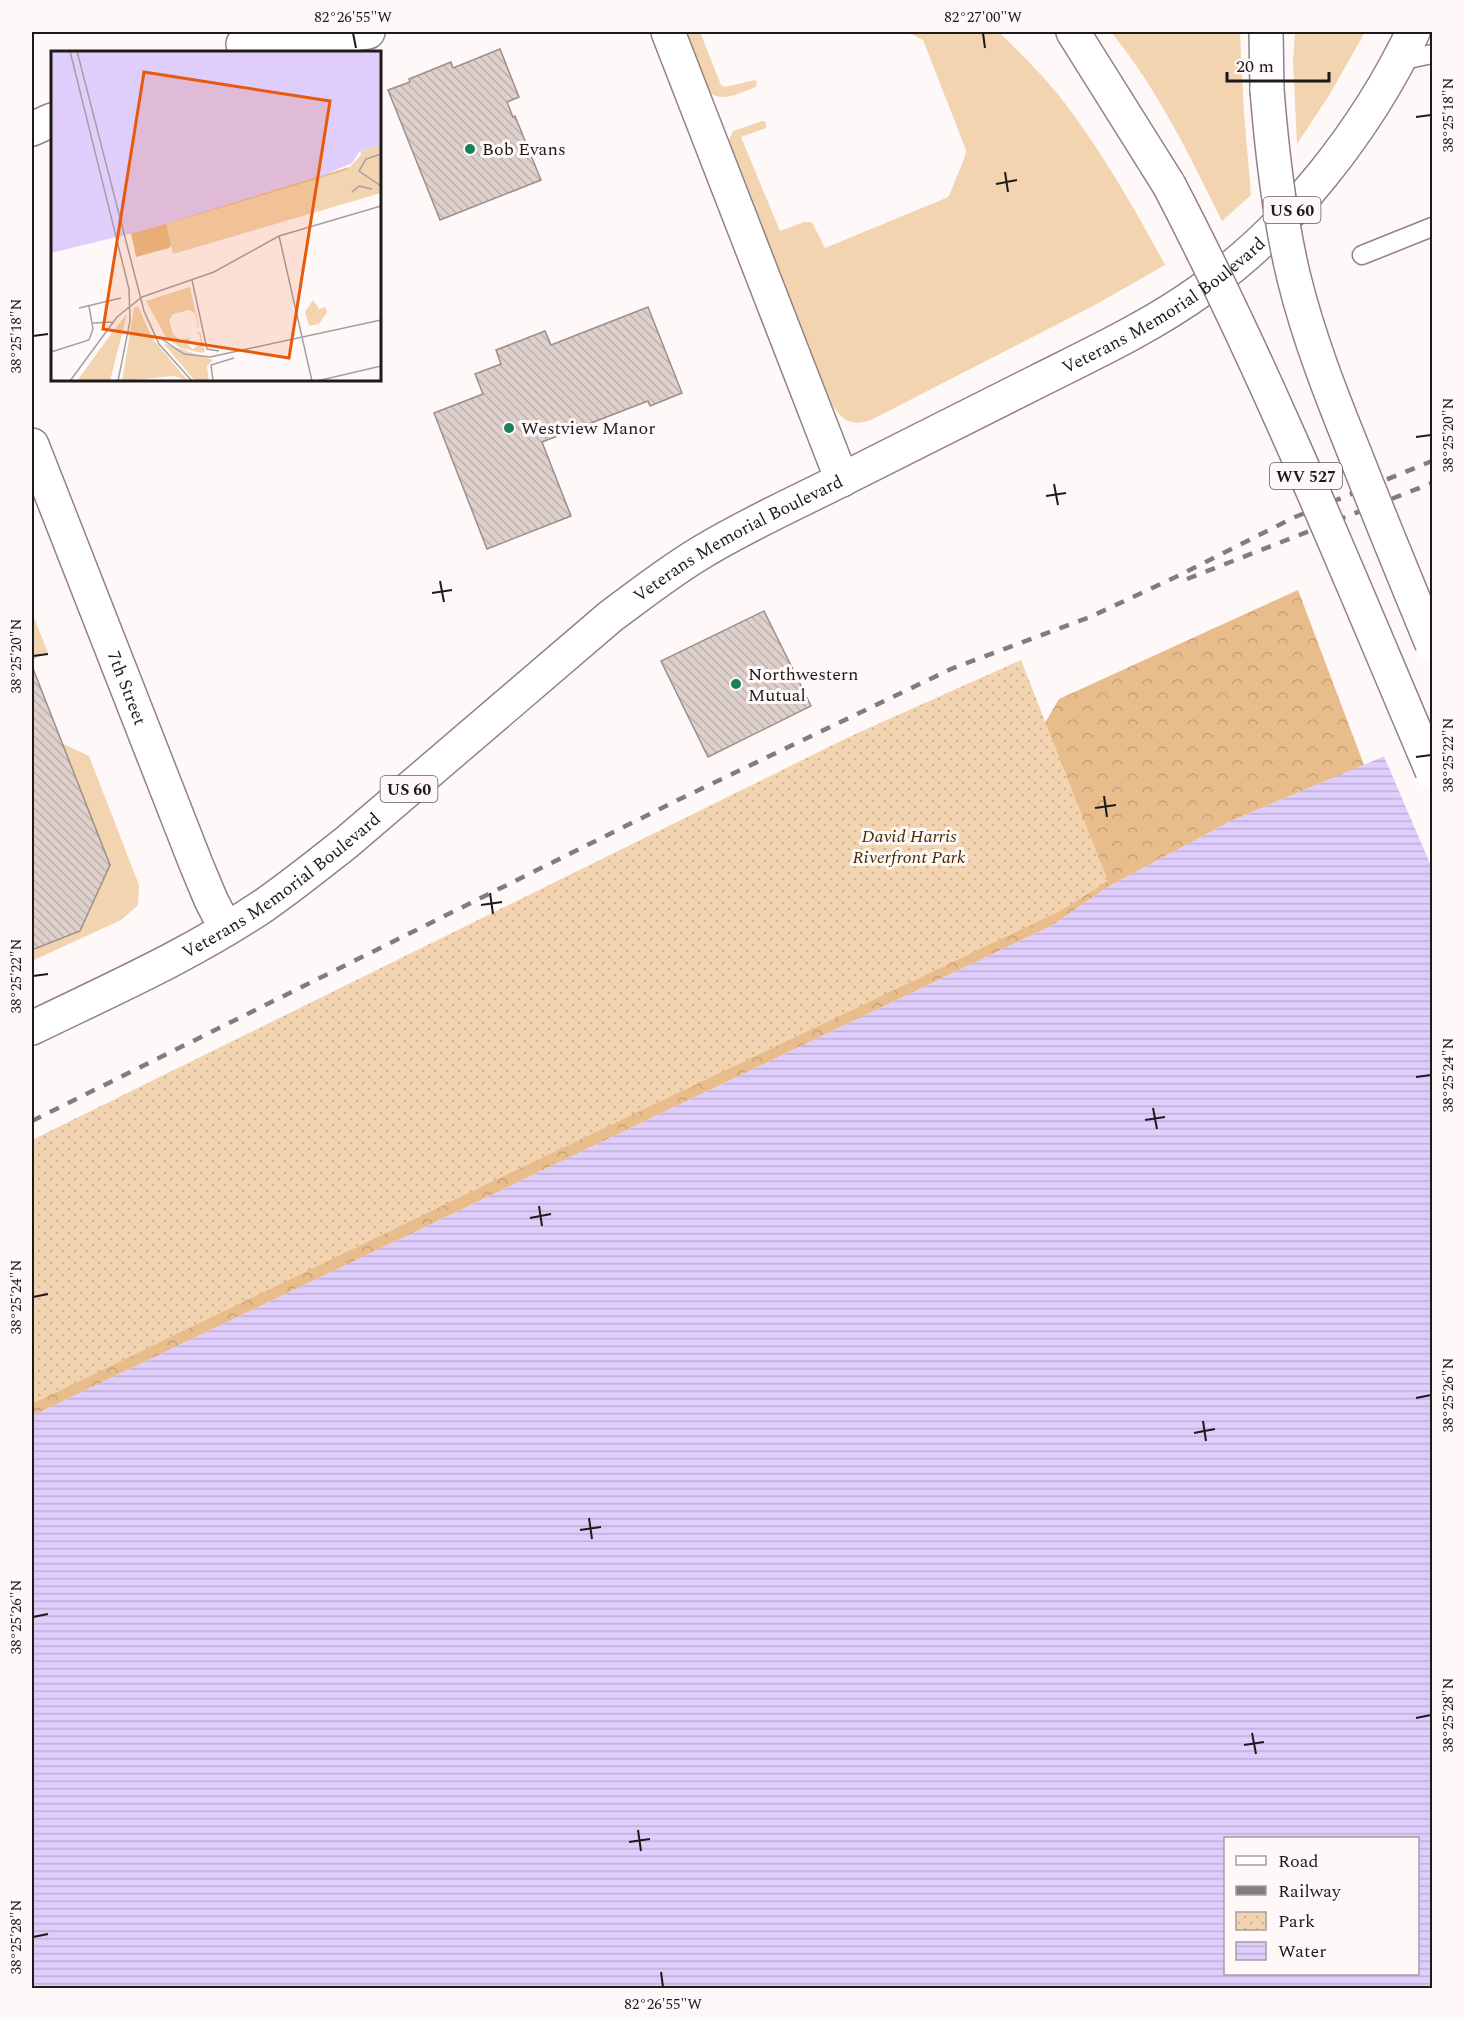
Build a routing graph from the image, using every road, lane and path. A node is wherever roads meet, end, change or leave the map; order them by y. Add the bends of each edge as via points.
1 (275, 32) edge
2 (368, 32) edge
3 (668, 32) edge
4 (1050, 32) edge
5 (1073, 32) edge
6 (1266, 32) edge
7 (1413, 32) edge
8 (241, 43) edge
9 (1432, 54) edge
10 (1399, 61) junction
11 (1115, 96) junction
12 (51, 120) edge
13 (32, 129) edge
14 (1432, 227) edge
15 (1362, 255) dead end
16 (32, 445) edge
17 (842, 480) junction
18 (1432, 644) edge
19 (1432, 771) edge
20 (226, 929) junction
21 (32, 1028) edge

1 - 8 main road
2 - 8 main road
3 - 17 main road
4 - 11 main road
5 - 11 main road, WV 527
6 - 18 main road, WV 527, bridge via 1272,157 1294,279 1346,433
7 - 10 main road, Veterans Memorial Boulevard / US 60
9 - 10 lane
10 - 17 main road, Veterans Memorial Boulevard / US 60 via 1336,158 1291,211 1204,289 1120,340
11 - 19 main road, WV 527, bridge via 1169,185 1214,272 1292,443
12 - 13 main road
14 - 15 lane
16 - 20 main road, 7th Street via 196,864
17 - 20 main road, Veterans Memorial Boulevard / US 60 via 727,537 654,584 306,875
20 - 21 main road, Veterans Memorial Boulevard / US 60

